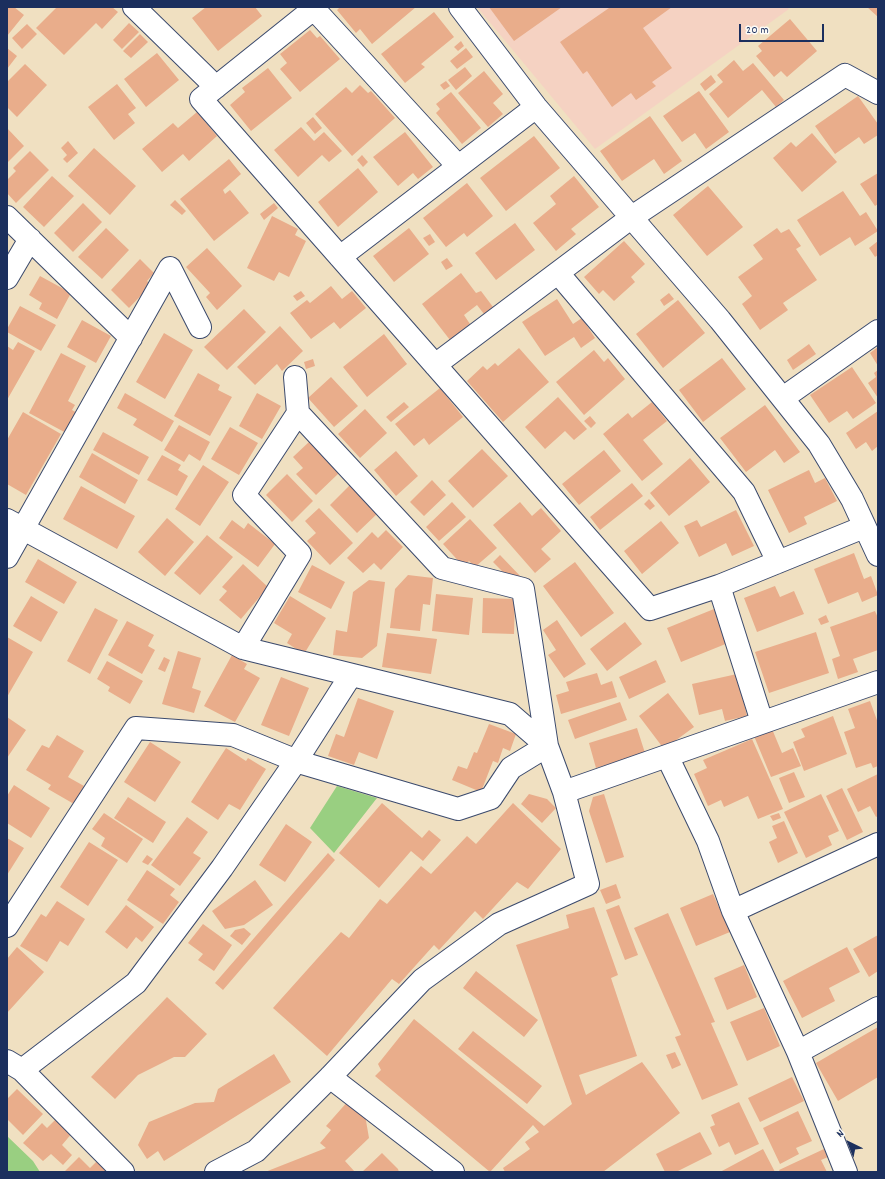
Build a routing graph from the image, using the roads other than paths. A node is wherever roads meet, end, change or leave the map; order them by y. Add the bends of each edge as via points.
1 (134, 7) edge
2 (460, 7) edge
3 (315, 8) edge
4 (216, 87) junction
5 (878, 93) edge
6 (536, 107) junction
7 (458, 166) junction
8 (7, 217) edge
9 (632, 217) junction
10 (30, 239) junction
11 (340, 257) junction
12 (558, 273) junction
13 (7, 278) edge
14 (200, 327) dead end
15 (878, 331) edge
16 (131, 338) junction
17 (435, 365) junction
18 (295, 377) dead end
19 (783, 398) junction
20 (298, 413) junction
21 (15, 524) edge
22 (864, 527) junction
23 (878, 555) edge
24 (7, 557) edge
25 (778, 562) junction
26 (719, 586) junction
27 (243, 648) junction
28 (351, 675) junction
29 (878, 682) edge
30 (762, 722) junction
31 (547, 746) junction
32 (667, 756) junction
33 (296, 761) junction
34 (564, 792) junction
35 (878, 844) edge
36 (733, 911) junction
37 (9, 920) edge
38 (878, 1008) edge
39 (798, 1052) junction
40 (15, 1066) edge
41 (330, 1077) junction
42 (123, 1172) edge
43 (216, 1172) edge
44 (453, 1172) edge
45 (846, 1172) edge

1 - 4 street
2 - 6 street
3 - 4 street
3 - 7 street
4 - 11 street via 201,100
5 - 9 street via 845,75
6 - 7 street
6 - 9 street
7 - 11 street
8 - 10 street
9 - 12 street
9 - 19 street
10 - 13 street
10 - 16 street
11 - 17 street
12 - 17 street
12 - 25 street via 744,492
14 - 16 street via 170,268
15 - 19 street
16 - 21 street
17 - 26 street via 650,609
18 - 20 street
19 - 22 street via 819,444 852,499
20 - 27 street via 244,495 300,554
20 - 31 street via 442,568 523,589
21 - 24 street
21 - 27 street
22 - 23 street
22 - 25 street
25 - 26 street
26 - 30 street
27 - 28 street
28 - 31 street via 510,714
28 - 33 street
29 - 30 street
30 - 32 street
31 - 33 street via 511,768 491,798 458,809
31 - 34 street
32 - 34 street
32 - 36 street via 708,840
33 - 37 street via 233,735 136,728
33 - 40 street via 222,868 136,983
34 - 41 street via 588,884 499,924 422,980
35 - 36 street
36 - 39 street
38 - 39 street
39 - 45 street
40 - 42 street
41 - 43 street via 256,1151
41 - 44 street

